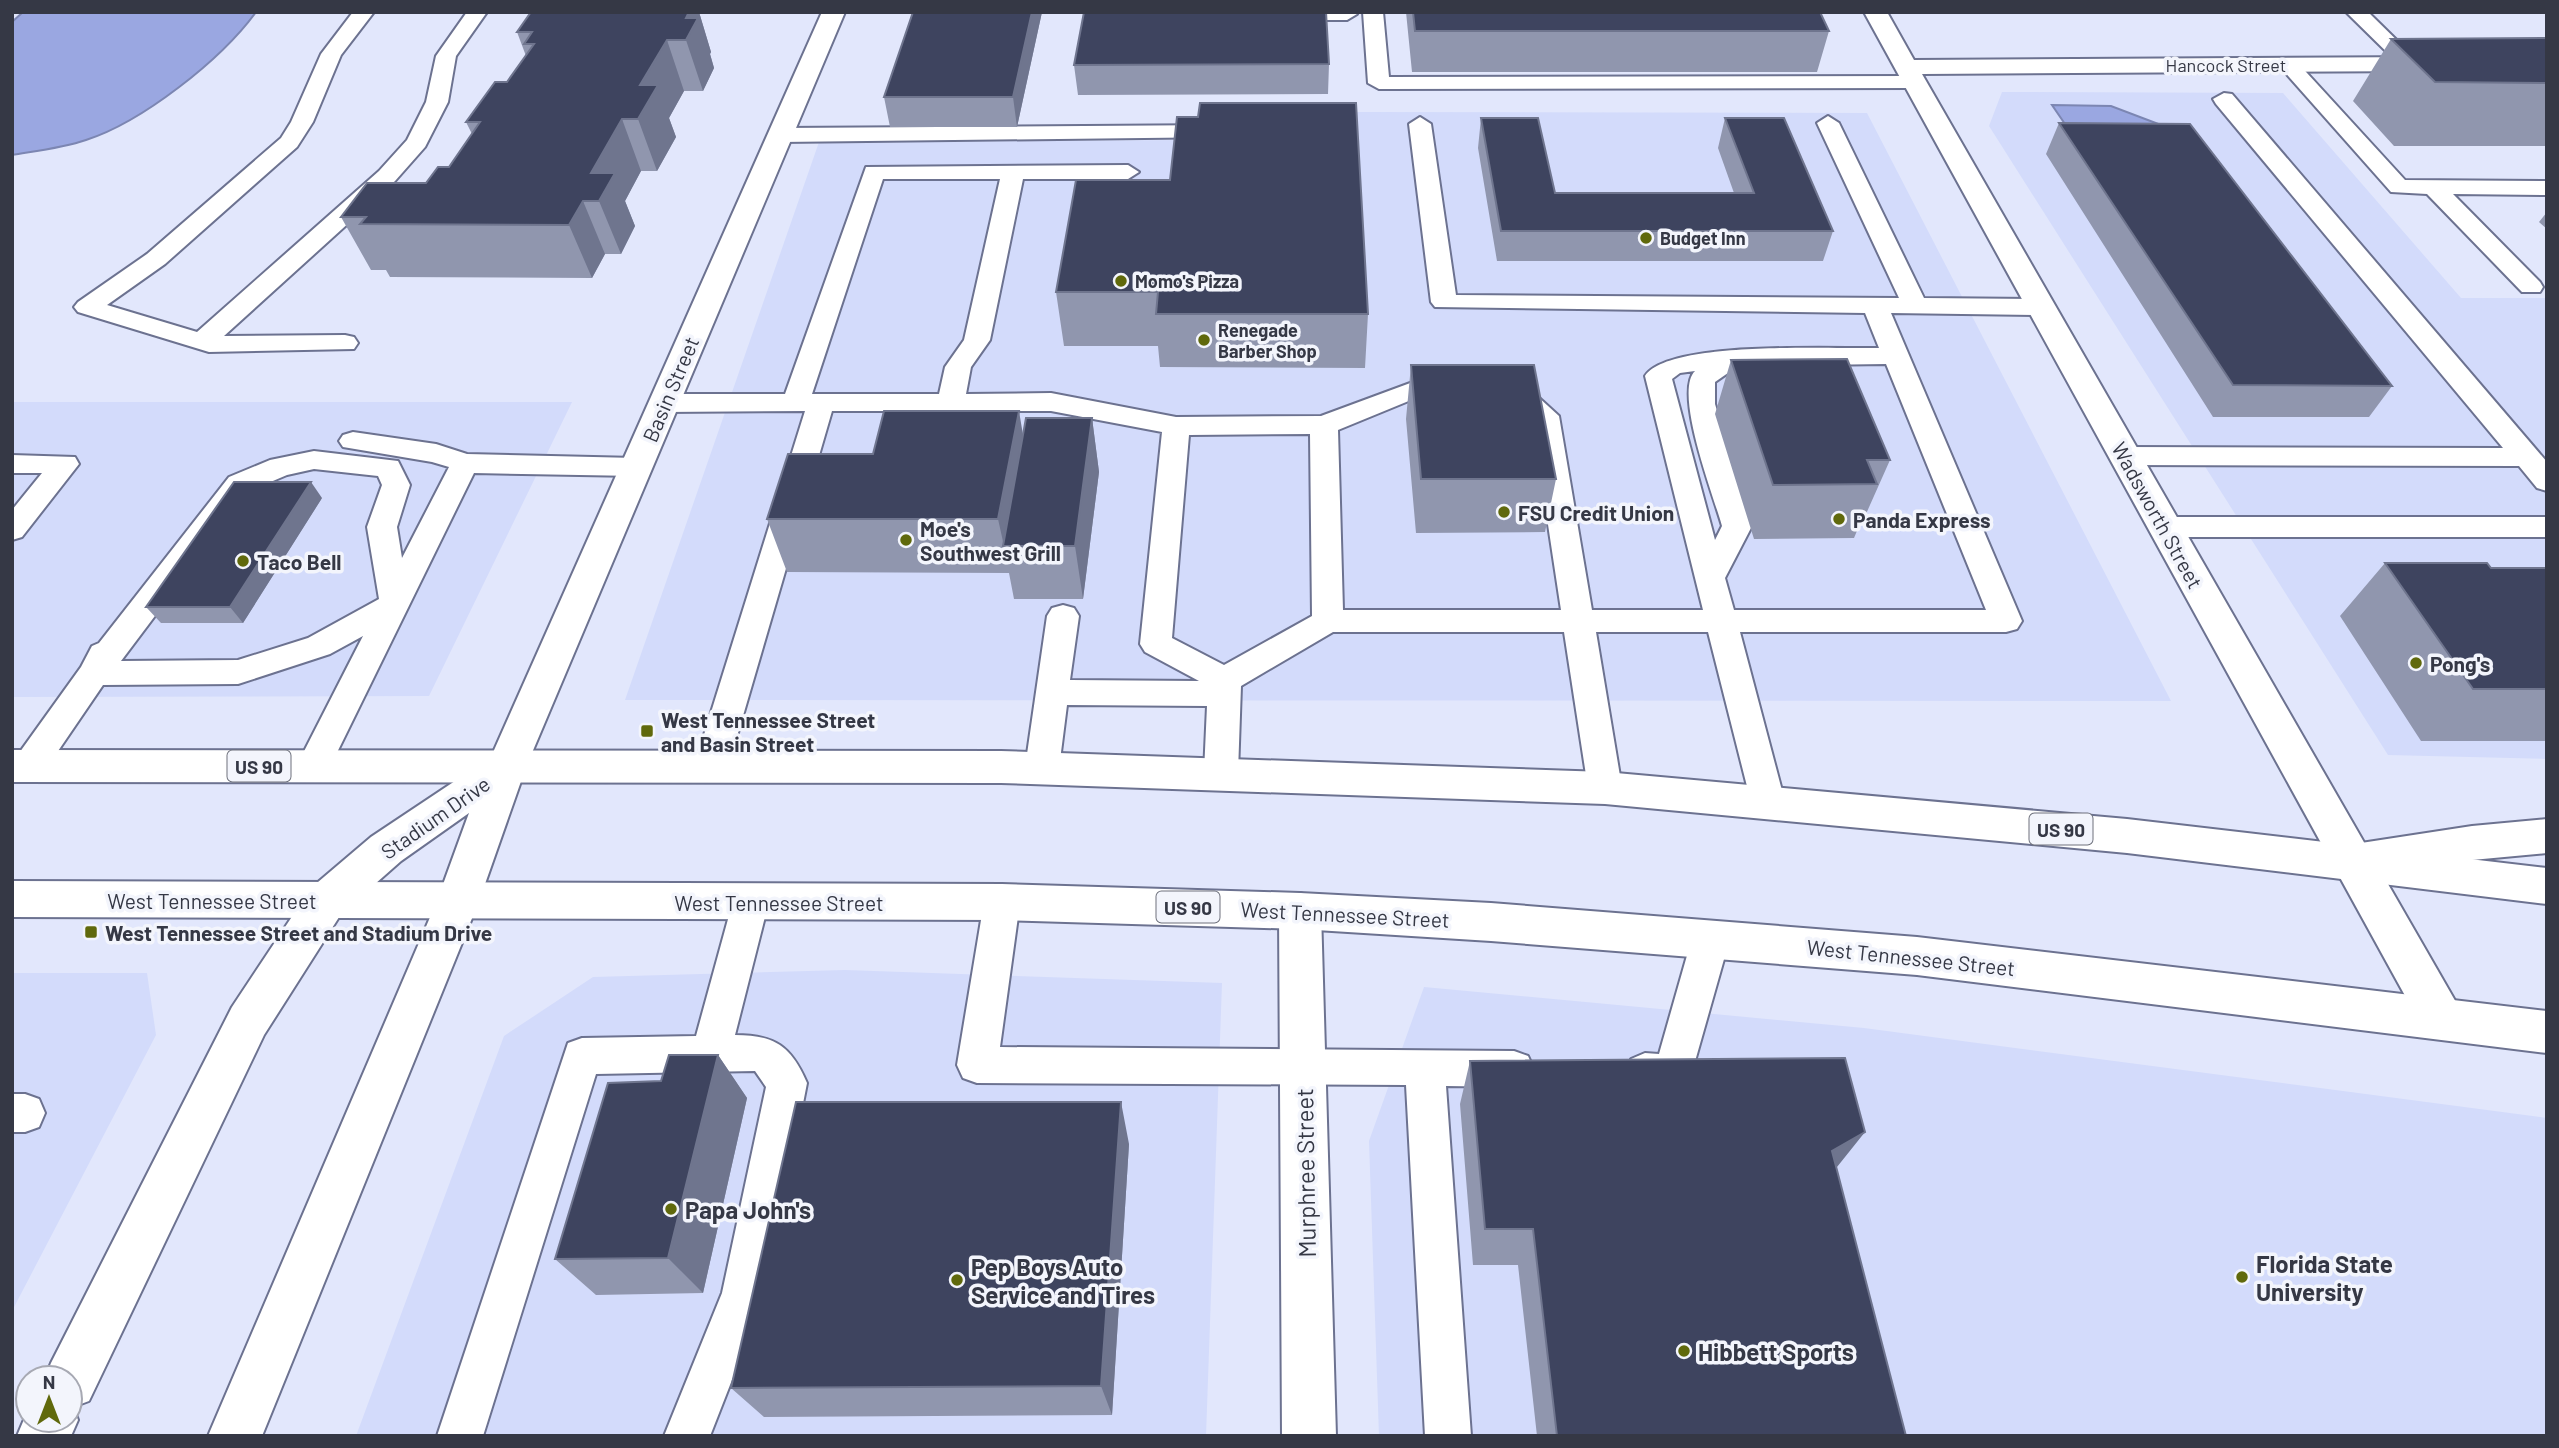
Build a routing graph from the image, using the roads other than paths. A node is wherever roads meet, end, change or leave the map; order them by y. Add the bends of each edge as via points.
1 (365, 12) edge
2 (477, 12) edge
3 (834, 12) edge
4 (1373, 12) edge
5 (1875, 12) edge
6 (2356, 12) edge
7 (1266, 14) edge
8 (1347, 14) dead end
9 (2410, 64) junction
10 (2451, 64) edge
11 (2290, 65) junction
12 (1910, 74) junction
13 (2224, 99) dead end
14 (1828, 122) dead end
15 (1420, 124) dead end
16 (1250, 132) edge
17 (781, 135) junction
18 (1013, 172) junction
19 (2434, 188) junction
20 (2547, 188) edge
21 (1126, 196) edge
22 (2531, 287) dead end
23 (1875, 306) junction
24 (1914, 306) junction
25 (2041, 307) junction
26 (203, 341) junction
27 (345, 343) dead end
28 (1896, 356) junction
29 (1732, 358) junction
30 (809, 402) junction
31 (951, 402) junction
32 (664, 403) junction
33 (1324, 425) junction
34 (1177, 426) junction
35 (2125, 456) junction
36 (2526, 457) junction
37 (465, 463) junction
38 (12, 464) edge
39 (636, 467) junction
40 (2547, 481) edge
41 (2165, 527) junction
42 (2547, 527) edge
43 (12, 530) edge
44 (1711, 577) junction
45 (395, 604) junction
46 (1063, 616) dead end
47 (1328, 621) junction
48 (1578, 621) junction
49 (1721, 621) junction
50 (94, 673) junction
51 (1225, 687) junction
52 (1052, 692) junction
53 (21, 766) edge
54 (313, 766) junction
55 (506, 766) junction
56 (711, 766) junction
57 (1042, 768) junction
58 (1221, 773) junction
59 (1605, 788) junction
60 (1768, 803) junction
61 (2547, 836) edge
62 (2353, 861) junction
63 (2547, 886) edge
64 (12, 899) edge
65 (326, 901) junction
66 (458, 901) junction
67 (751, 901) junction
68 (1002, 902) junction
69 (1300, 911) junction
70 (1711, 938) junction
71 (2441, 1018) junction
72 (2547, 1031) edge
73 (711, 1053) junction
74 (1303, 1065) junction
75 (1425, 1068) junction
76 (1550, 1070) edge
77 (1605, 1071) edge
78 (79, 1364) edge
79 (234, 1436) edge
80 (460, 1436) edge
81 (687, 1436) edge
82 (1309, 1436) edge
83 (1448, 1436) edge

1 - 26 lane via 331,54 289,142 156,258 87,307
2 - 26 lane via 446,56 437,102 417,142 387,176
3 - 17 main road, Basin Street
4 - 12 lane via 1379,83
5 - 12 main road, Wadsworth Street
6 - 9 lane
7 - 8 lane
9 - 10 main road, Hancock Street
9 - 11 main road, Hancock Street
11 - 12 main road, Hancock Street
11 - 19 lane via 2399,187
12 - 25 main road, Wadsworth Street
13 - 36 lane
14 - 24 lane
15 - 23 lane via 1444,303
16 - 17 lane
17 - 32 main road, Basin Street
18 - 21 lane via 1130,161
18 - 30 lane via 874,172
18 - 31 lane via 977,340 958,367
19 - 20 lane
19 - 22 lane
23 - 24 lane
23 - 28 lane
24 - 25 lane
25 - 35 main road, Wadsworth Street
26 - 27 lane
28 - 29 lane
28 - 49 lane via 2006,621
29 - 44 lane via 1702,379 1701,404 1737,526
29 - 44 lane via 1673,366 1658,376
30 - 31 lane
30 - 32 lane
30 - 56 lane
31 - 34 lane via 1051,402
32 - 39 main road, Basin Street
33 - 34 lane
33 - 47 lane
33 - 48 lane via 1413,390 1514,391 1545,415
34 - 51 lane via 1156,644
35 - 36 lane
35 - 41 main road, Wadsworth Street
36 - 40 lane
37 - 39 lane
37 - 45 lane
37 - 50 lane via 436,453 356,441 269,447 233,463 117,625
38 - 43 lane via 65,464
39 - 55 main road, Basin Street
41 - 42 lane
41 - 62 main road, Wadsworth Street
44 - 49 lane
45 - 50 lane via 319,646 238,672
45 - 50 lane via 382,527 396,485 388,468 314,460 280,467 239,484
45 - 54 lane
46 - 52 lane
47 - 48 lane
47 - 51 lane
48 - 49 lane
48 - 59 lane
49 - 60 lane
50 - 53 lane
51 - 52 lane
51 - 58 lane
52 - 57 lane
53 - 54 main road, US 90
54 - 55 main road, US 90
55 - 56 main road, US 90
55 - 65 main road, Stadium Drive via 386,849
55 - 66 main road, Stadium Drive
56 - 57 main road, US 90
57 - 58 main road, US 90
58 - 59 main road, US 90
59 - 60 main road, US 90
60 - 62 main road, US 90 via 1916,814
61 - 62 main road
62 - 63 main road, US 90
62 - 71 main road, Wadsworth Street
64 - 65 main road, West Tennessee Street / US 90
65 - 66 main road, West Tennessee Street / US 90
65 - 78 main road, Stadium Drive via 248,1021
66 - 67 main road, West Tennessee Street / US 90
66 - 79 main road, Stadium Drive
67 - 68 main road, West Tennessee Street / US 90
67 - 73 lane
68 - 69 main road, West Tennessee Street / US 90
68 - 74 lane via 977,1065
69 - 70 main road, West Tennessee Street / US 90
69 - 74 main road, Murphree Street
70 - 71 main road, West Tennessee Street / US 90 via 1917,956
70 - 77 lane via 1674,1073
71 - 72 main road, West Tennessee Street / US 90
73 - 80 lane via 582,1056
73 - 81 lane via 759,1053 769,1058 787,1083 744,1293
74 - 75 lane
74 - 82 main road, Murphree Street
75 - 76 lane
75 - 83 lane

